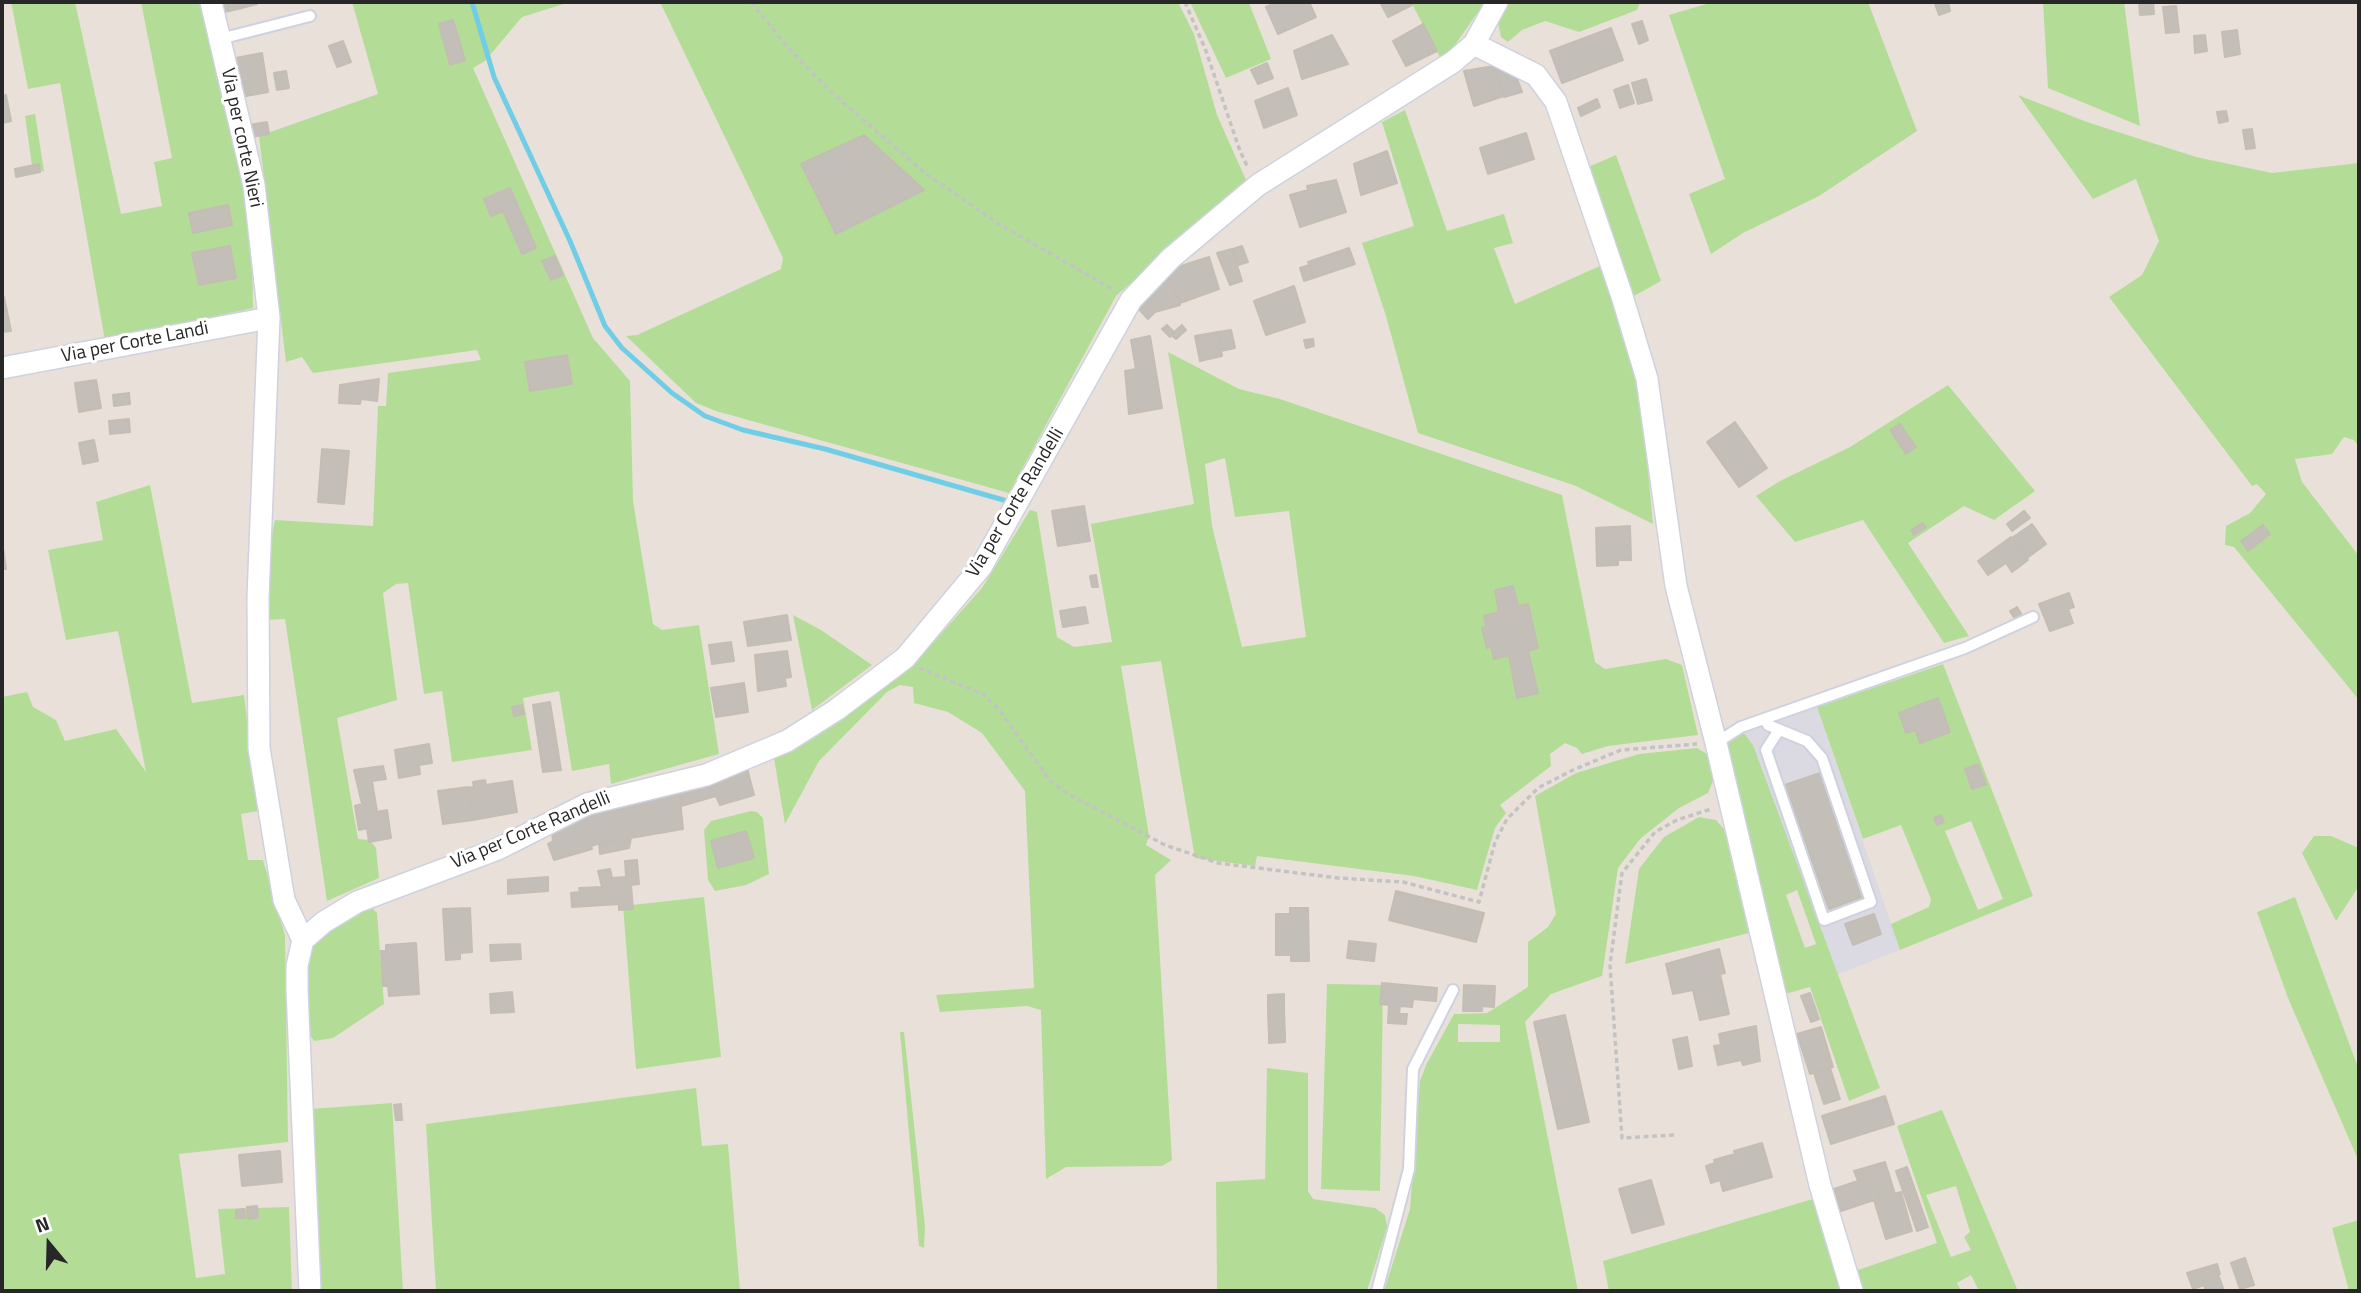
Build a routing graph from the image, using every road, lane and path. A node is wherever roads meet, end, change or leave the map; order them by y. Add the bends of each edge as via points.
1 (211, 2) edge
2 (751, 2) edge
3 (1185, 2) edge
4 (1497, 2) edge
5 (310, 16) dead end
6 (220, 39) junction
7 (1474, 44) junction
8 (1258, 185) junction
9 (1131, 300) junction
10 (269, 318) junction
11 (2, 368) edge
12 (2033, 617) dead end
13 (905, 658) junction
14 (1765, 719) junction
15 (1779, 730) junction
16 (1716, 743) junction
17 (1730, 804) junction
18 (303, 940) junction
19 (1453, 990) dead end
20 (1674, 1135) dead end
21 (310, 1291) edge
22 (1377, 1291) edge
23 (1852, 1291) edge

1 - 6 street, Via per corte Nieri
2 - 9 path via 831,92 926,174 999,224
3 - 8 path via 1240,151
4 - 7 street, Via per Corte Randelli
5 - 6 lane
6 - 10 street, Via per corte Nieri via 254,185
7 - 8 street, Via per Corte Randelli via 1424,83
7 - 16 street via 1536,75 1556,102 1569,134 1647,379 1675,586
8 - 9 street, Via per Corte Randelli via 1171,258
9 - 13 street, Via per Corte Randelli via 981,567
10 - 11 street, Via per Corte Landi
10 - 18 street, Via per corte Nieri via 258,598 259,748 284,900
12 - 14 lane via 1965,648
13 - 16 path via 925,672 983,694 1051,782 1165,845 1218,863 1403,882 1479,902 1494,842 1507,819 1538,788 1621,750
13 - 18 street, Via per Corte Randelli via 787,741 706,775 587,804 498,849 357,902
14 - 15 lane
14 - 16 lane
15 - 15 lane via 1807,741 1822,758 1871,902 1824,920 1766,750
16 - 17 street
17 - 20 path via 1677,820 1655,832 1622,873 1610,965 1622,1138
17 - 23 street via 1816,1169
18 - 21 street via 297,990
19 - 22 lane via 1413,1069 1409,1169

